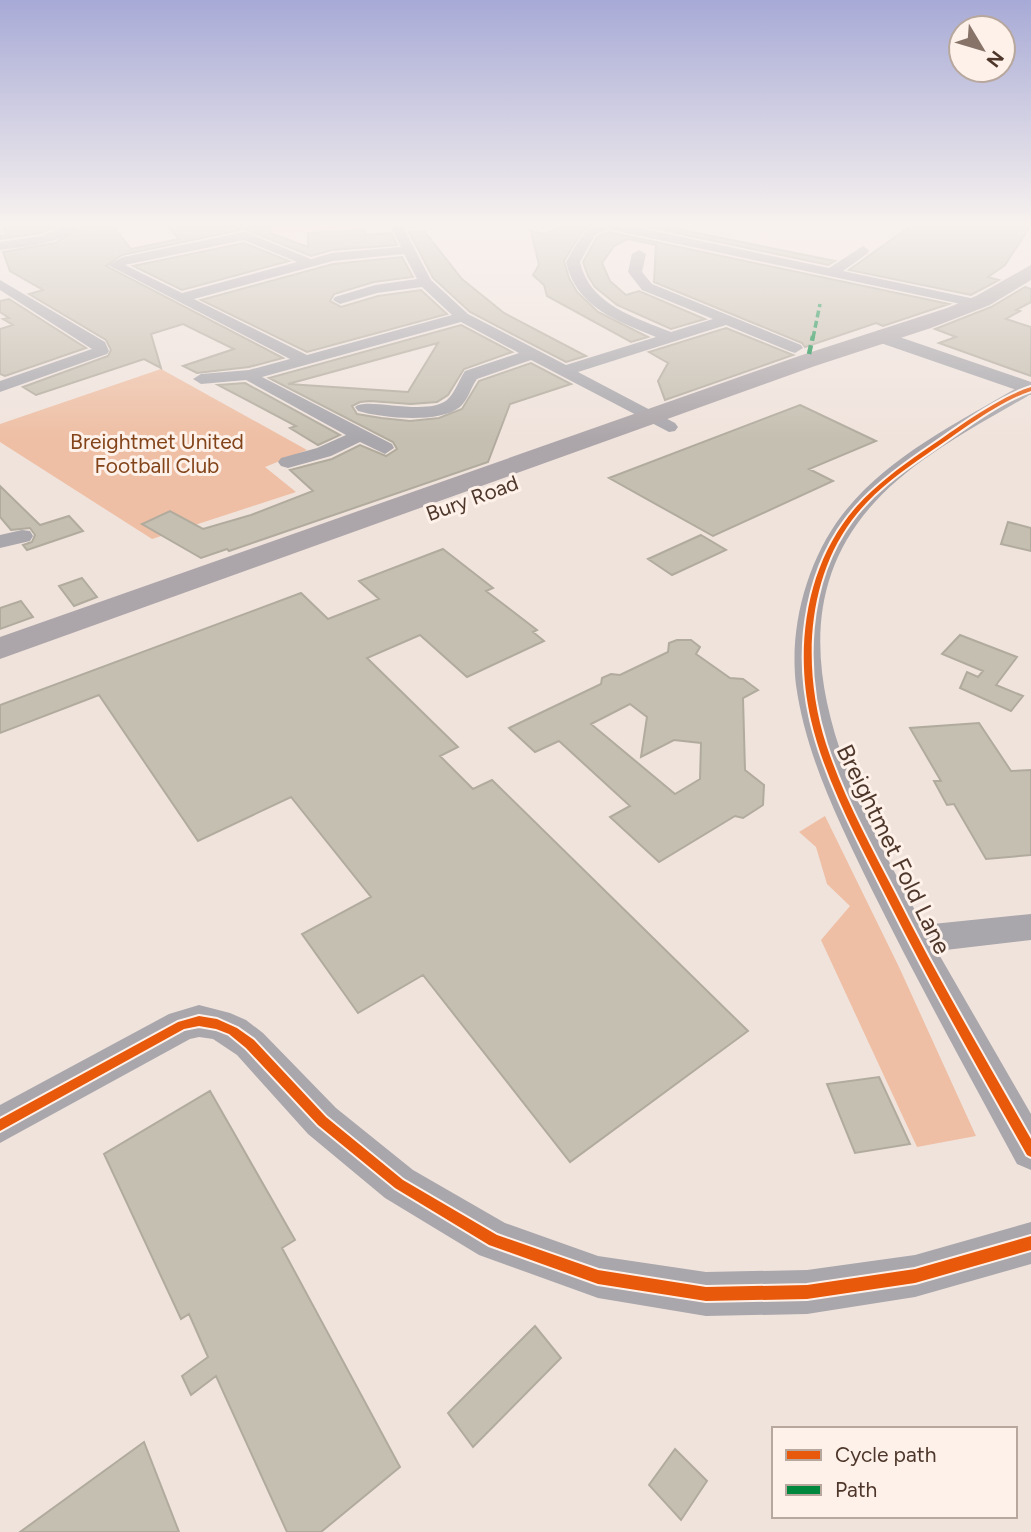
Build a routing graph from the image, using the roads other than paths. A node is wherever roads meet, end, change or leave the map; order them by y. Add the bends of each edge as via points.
1 (20, 296) edge
2 (177, 296) edge
3 (185, 296) edge
4 (351, 296) edge
5 (441, 296) edge
6 (595, 296) edge
7 (670, 296) edge
8 (944, 296) edge
9 (989, 296) edge
10 (180, 298) junction
11 (340, 300) dead end
12 (975, 303) junction
13 (463, 317) junction
14 (726, 320) junction
15 (671, 338) junction
16 (886, 341) junction
17 (795, 348) dead end
18 (532, 354) junction
19 (305, 360) junction
20 (964, 367) junction
21 (564, 371) junction
22 (250, 375) junction
23 (201, 379) dead end
24 (0, 387) edge
25 (1030, 389) edge
26 (366, 411) dead end
27 (660, 422) junction
28 (361, 435) junction
29 (385, 448) dead end
30 (324, 452) junction
31 (288, 462) dead end
32 (344, 470) dead end
33 (22, 536) dead end
34 (0, 542) edge
35 (0, 649) edge
36 (0, 657) edge
37 (1031, 927) edge
38 (913, 940) junction
39 (0, 1125) edge
40 (1031, 1151) edge
41 (1031, 1243) edge

1 - 24 street via 101,351
2 - 10 street
3 - 10 street
4 - 11 street
5 - 13 street
6 - 15 street via 615,313
7 - 14 street
8 - 12 street
9 - 12 highway, Bury Road
10 - 19 street
12 - 16 highway, Bury Road
13 - 18 street
13 - 19 street
14 - 15 street
14 - 17 street
15 - 21 street
16 - 20 street
16 - 20 street
16 - 27 highway, Bury Road
18 - 21 street
18 - 26 street via 471,375 458,408
19 - 22 street
20 - 25 street
21 - 27 street
22 - 23 street
22 - 28 street
25 - 38 street, Breightmet Fold Lane via 934,446 863,503 834,542 819,579 810,629 809,682 821,743
27 - 35 highway, Bury Road
27 - 36 highway, Bury Road via 188,601
28 - 29 street
28 - 30 street
30 - 31 street
30 - 32 street
33 - 34 street
37 - 38 street
38 - 40 street, Breightmet Fold Lane
39 - 41 street via 182,1025 199,1021 217,1024 250,1044 322,1121 398,1184 494,1240 598,1277 706,1294 807,1292 915,1276

